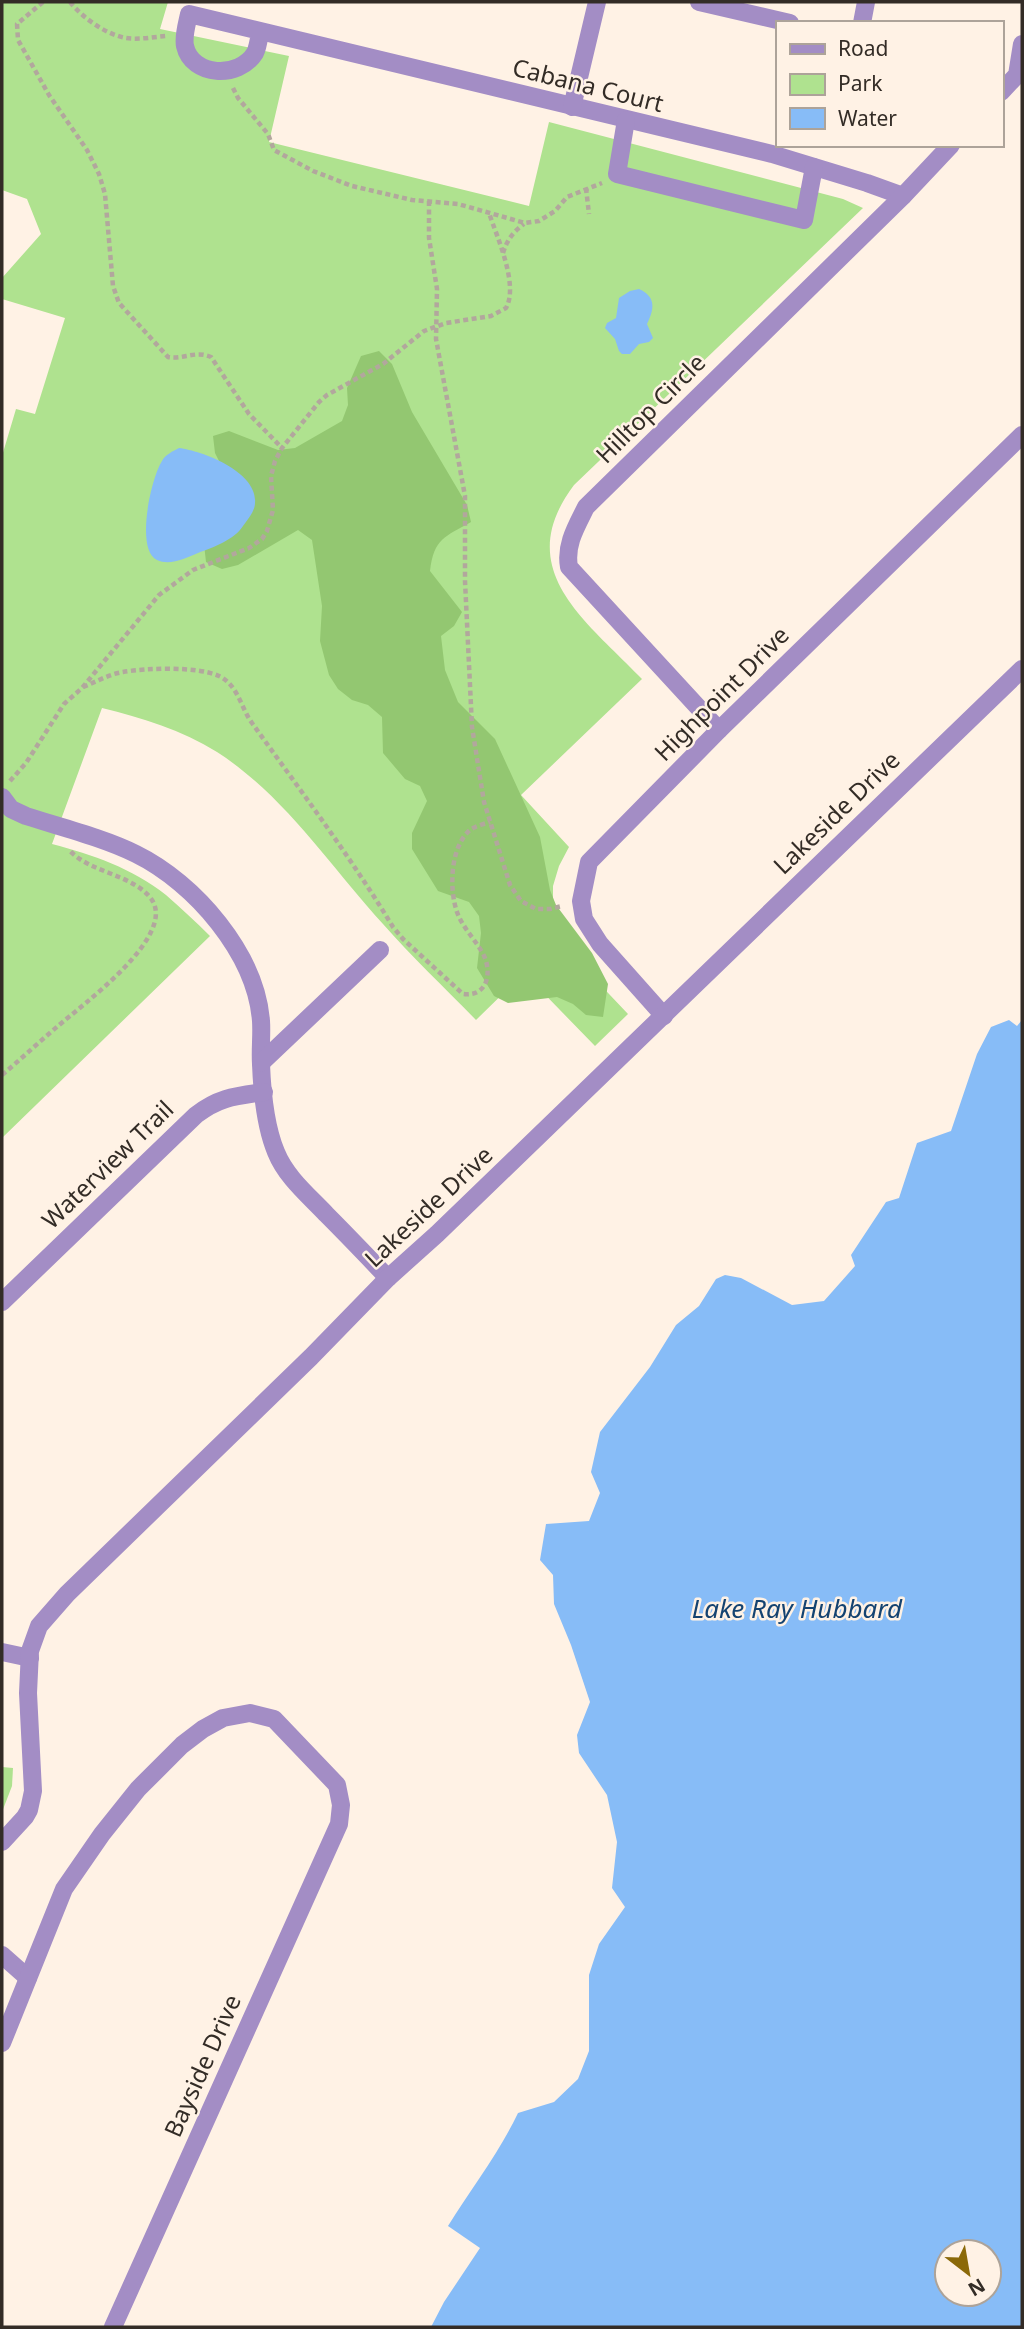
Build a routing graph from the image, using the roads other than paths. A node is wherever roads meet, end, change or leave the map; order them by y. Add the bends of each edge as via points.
1 (597, 2) edge
2 (699, 2) edge
3 (866, 2) edge
4 (781, 21) edge
5 (862, 21) edge
6 (260, 32) junction
7 (1022, 44) edge
8 (1014, 75) edge
9 (1003, 89) edge
10 (572, 107) junction
11 (626, 120) junction
12 (949, 147) edge
13 (814, 167) junction
14 (903, 196) junction
15 (1022, 435) edge
16 (1022, 669) edge
17 (719, 730) junction
18 (2, 797) edge
19 (380, 950) dead end
20 (664, 1016) junction
21 (261, 1063) junction
22 (264, 1092) junction
23 (388, 1278) junction
24 (2, 1302) edge
25 (2, 1652) edge
26 (30, 1658) junction
27 (2, 1842) edge
28 (2, 1955) edge
29 (28, 1978) junction
30 (2, 2043) edge
31 (113, 2327) edge

1 - 10 street
2 - 4 street
3 - 5 street
6 - 6 street, Cabana Court via 254,53 229,70 208,70 196,64 184,43 189,14
6 - 10 street, Cabana Court
7 - 8 street
8 - 9 street
10 - 11 street, Cabana Court
11 - 13 street, Cabana Court
11 - 13 street via 617,174 804,220
12 - 14 street, Hilltop Circle
13 - 14 street, Cabana Court
14 - 17 street, Hilltop Circle via 586,507 571,538 569,567
15 - 17 street, Highpoint Drive
16 - 20 street, Lakeside Drive
17 - 20 street, Highpoint Drive via 589,862 581,901 584,919 600,944
18 - 21 street via 26,816 136,854 175,880 205,908 245,961 258,997
19 - 21 street
20 - 23 street, Lakeside Drive
21 - 22 street
22 - 23 street via 276,1153 291,1178
22 - 24 street, Waterview Trail via 226,1097 196,1115
23 - 26 street, Lakeside Drive via 67,1594 39,1626
25 - 26 street
26 - 27 street, Lakeside Drive via 33,1791 25,1817
28 - 29 street
29 - 30 street
29 - 31 street, Bayside Drive via 64,1889 102,1834 138,1789 202,1730 223,1718 250,1713 274,1719 337,1785 339,1824

